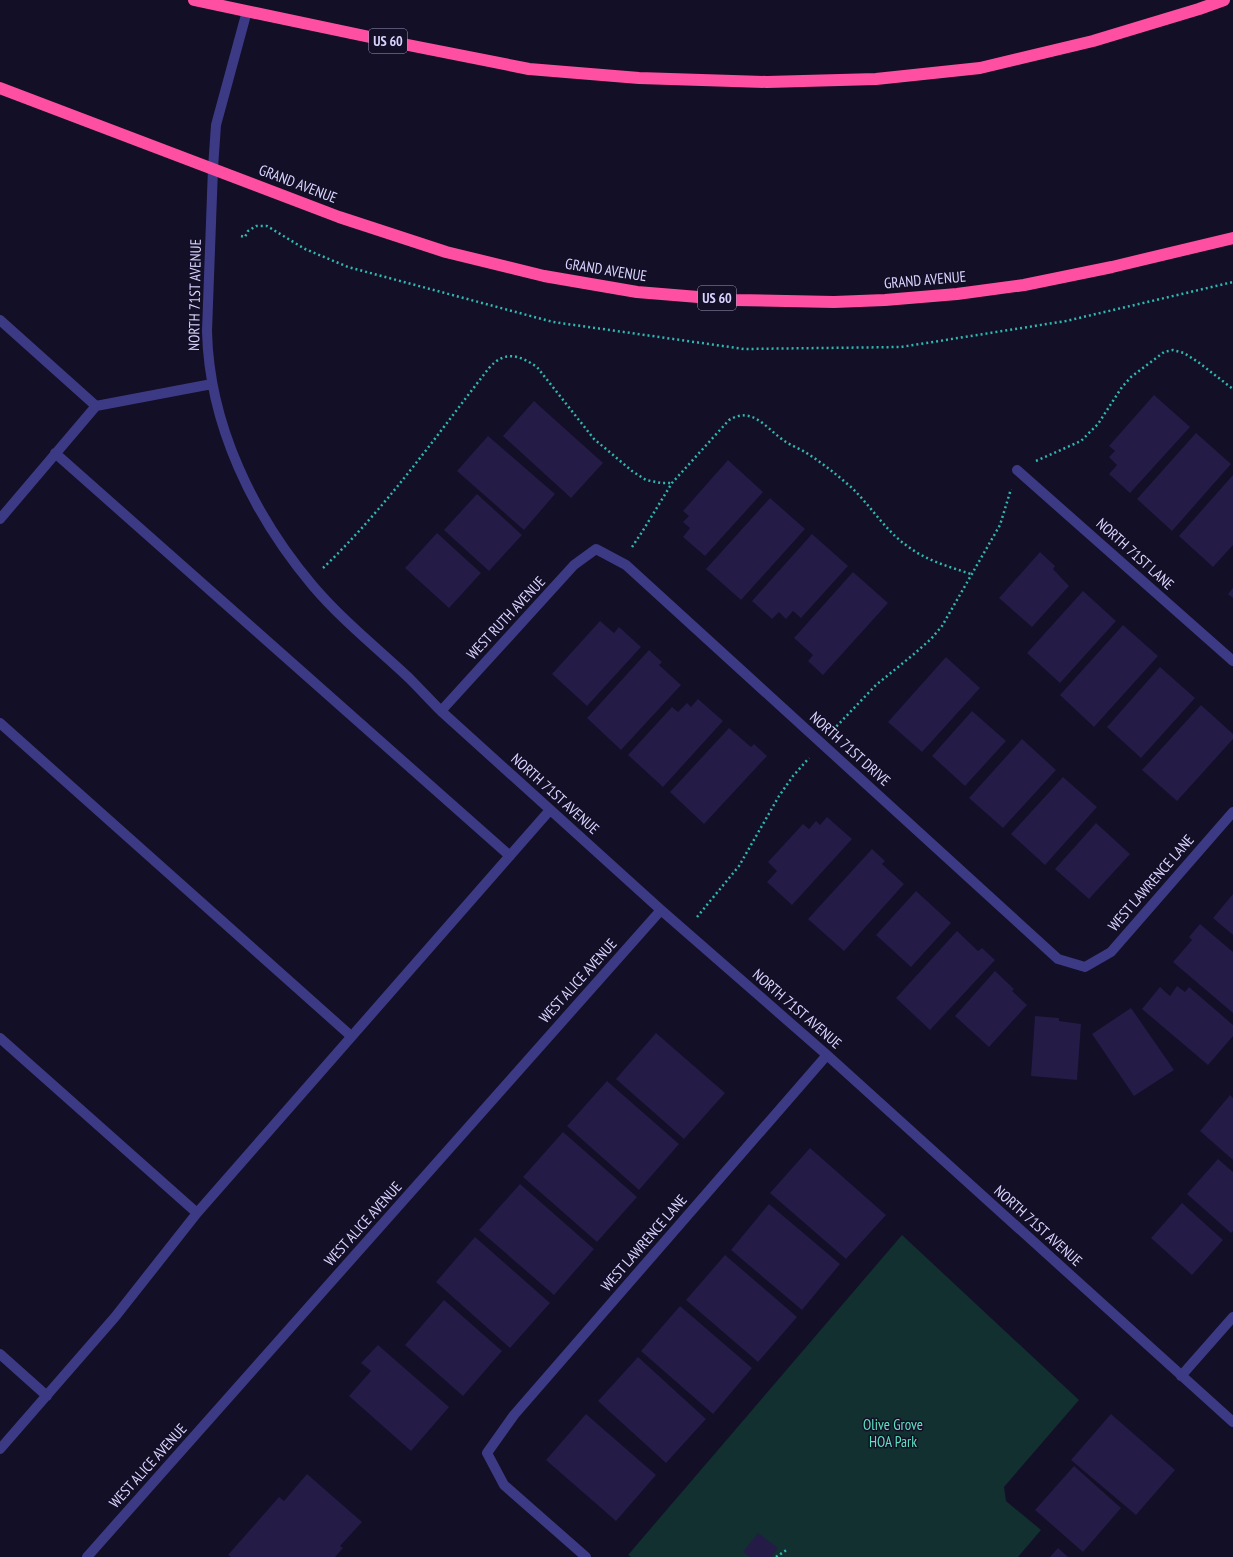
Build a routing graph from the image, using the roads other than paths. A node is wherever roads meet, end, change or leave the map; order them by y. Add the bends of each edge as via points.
1 (194, 0) edge
2 (1224, 0) edge
3 (247, 11) junction
4 (0, 88) edge
5 (213, 168) junction
6 (1233, 238) edge
7 (0, 320) edge
8 (212, 384) junction
9 (96, 406) junction
10 (56, 453) junction
11 (1018, 470) road end
12 (0, 518) edge
13 (596, 549) joint
14 (1233, 661) edge
15 (441, 711) junction
16 (0, 723) edge
17 (550, 810) junction
18 (1233, 812) edge
19 (510, 856) junction
20 (661, 910) junction
21 (1085, 967) joint
22 (352, 1036) junction
23 (0, 1038) edge
24 (827, 1055) junction
25 (197, 1213) junction
26 (1233, 1317) edge
27 (0, 1354) edge
28 (1181, 1376) junction
29 (47, 1396) junction
30 (1233, 1422) edge
31 (0, 1449) edge
32 (87, 1557) edge
33 (586, 1557) edge

1 - 3 highway, US 60
2 - 3 highway, US 60 via 1092,41 980,68 876,79 768,82 639,78 529,69
3 - 5 street, NORTH 71ST AVENUE via 216,125
4 - 5 highway, GRAND AVENUE / US 60
5 - 6 highway, GRAND AVENUE / US 60 via 339,217 446,252 552,278 637,292 734,300 834,302 964,293 1024,285
5 - 8 street, NORTH 71ST AVENUE via 207,330
7 - 9 street
8 - 9 street
8 - 15 street, NORTH 71ST AVENUE via 226,433 251,494 292,559 333,608
9 - 10 street
10 - 12 street
10 - 19 street
11 - 14 street, NORTH 71ST LANE
13 - 15 street, WEST RUTH AVENUE via 574,565
13 - 21 street, NORTH 71ST DRIVE via 620,562 637,576 1058,959
15 - 17 street, NORTH 71ST AVENUE
16 - 22 street
17 - 19 street
17 - 20 street, NORTH 71ST AVENUE
18 - 21 street, WEST LAWRENCE LANE via 1111,952
19 - 22 street
20 - 24 street, NORTH 71ST AVENUE
20 - 32 street, WEST ALICE AVENUE
22 - 25 street
23 - 25 street
24 - 28 street, NORTH 71ST AVENUE
24 - 33 street, WEST LAWRENCE LANE via 514,1415 487,1453 504,1485
25 - 29 street via 115,1317
26 - 28 street
27 - 29 street
28 - 30 street, NORTH 71ST AVENUE
29 - 31 street

